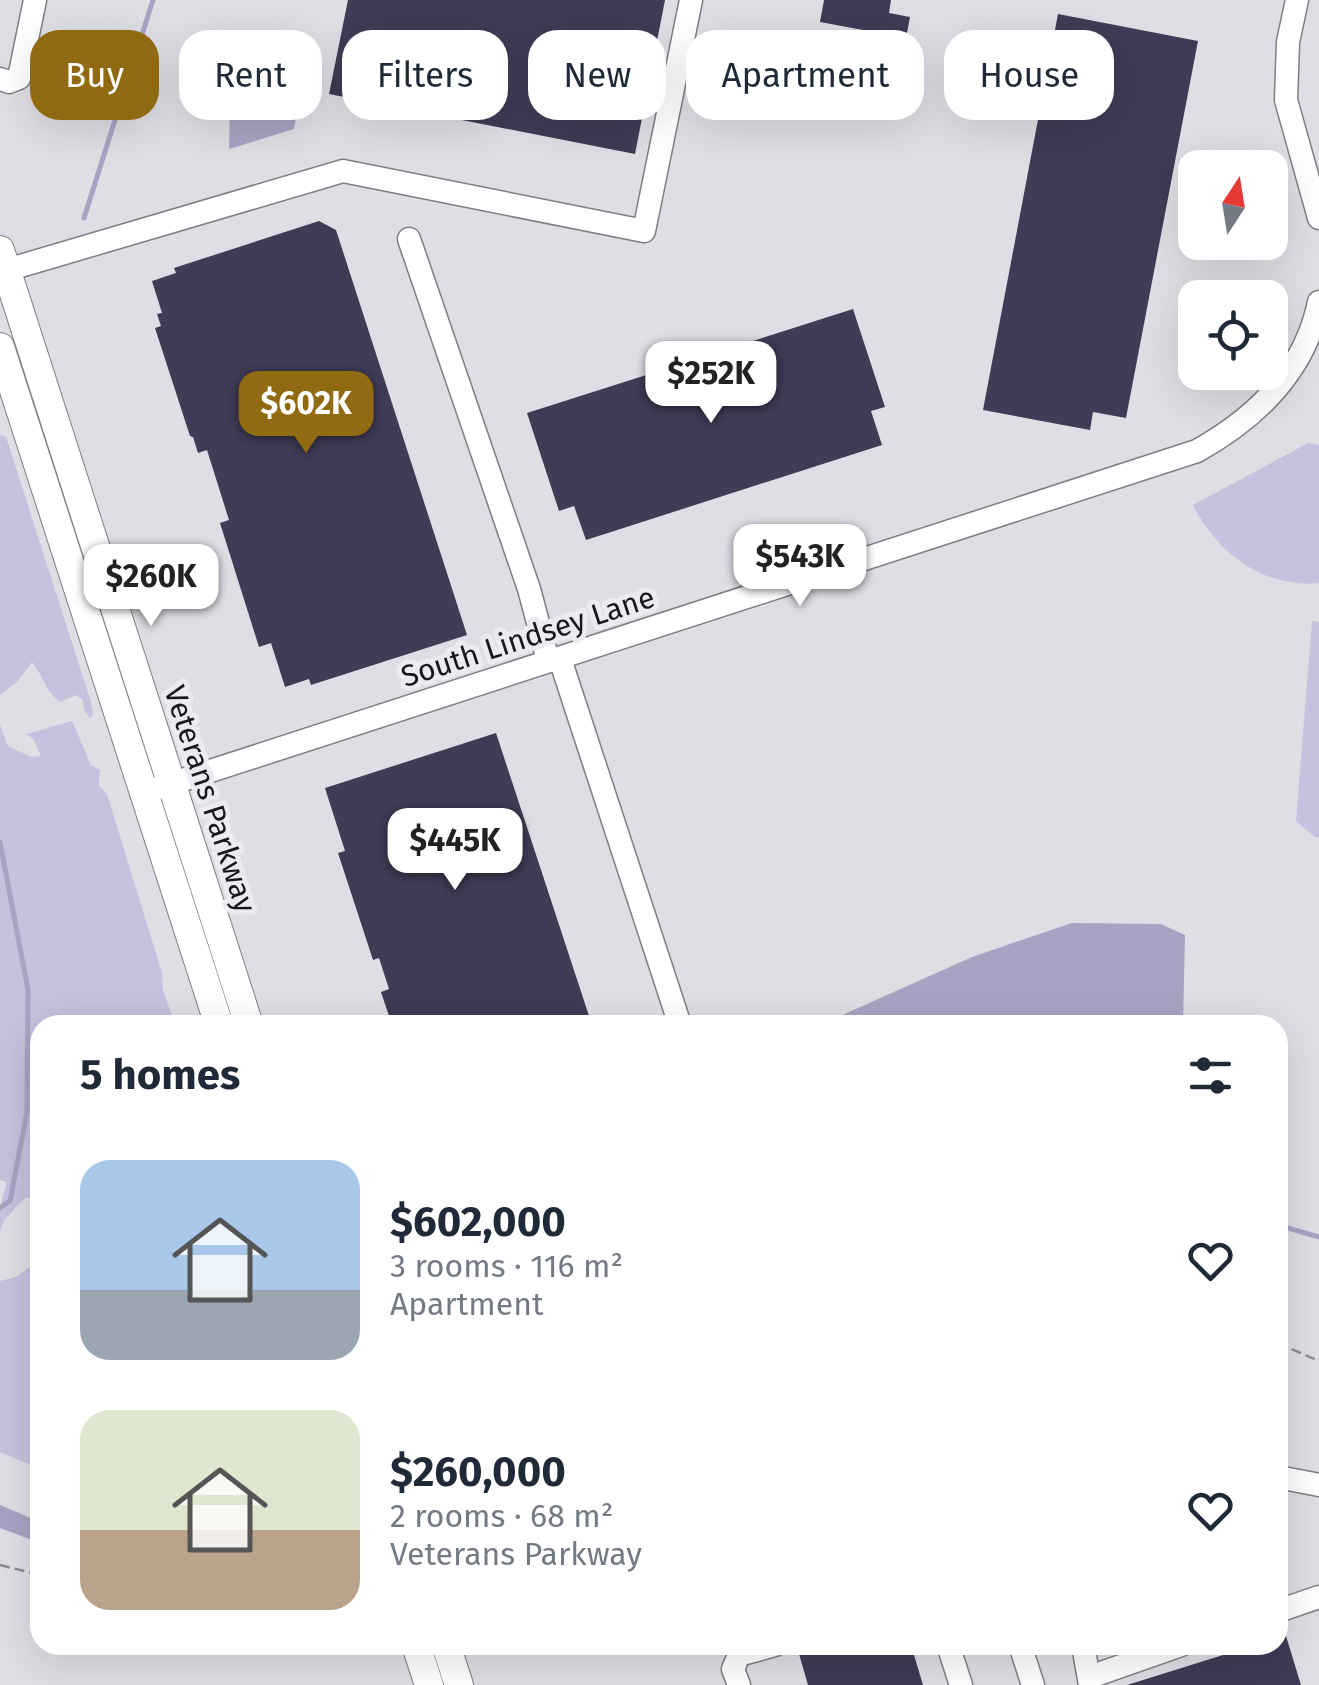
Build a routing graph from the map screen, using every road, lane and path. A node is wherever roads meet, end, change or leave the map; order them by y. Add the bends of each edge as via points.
1 (35, 0) edge
2 (691, 0) edge
3 (1296, 0) edge
4 (0, 78) edge
5 (1319, 218) edge
6 (409, 239) dead end
7 (2, 264) edge
8 (1319, 302) edge
9 (0, 347) edge
10 (554, 660) junction
11 (171, 784) junction
12 (144, 792) junction
13 (216, 1015) edge
14 (246, 1015) edge
15 (677, 1015) edge
16 (1288, 1347) edge
17 (1319, 1361) edge
18 (1288, 1479) edge
19 (1319, 1485) edge
20 (0, 1564) edge
21 (30, 1572) edge
22 (1319, 1597) edge
23 (1288, 1608) edge
24 (419, 1655) edge
25 (449, 1655) edge
26 (737, 1655) edge
27 (951, 1655) edge
28 (1023, 1655) edge
29 (1085, 1655) edge
30 (1156, 1655) edge
31 (1090, 1681) edge
32 (429, 1685) edge
33 (459, 1685) edge
34 (738, 1685) edge
35 (961, 1685) edge
36 (1032, 1685) edge

1 - 4 street via 18,78
2 - 7 street via 644,231 343,171
3 - 5 street via 1286,100
6 - 10 street
7 - 11 main road, Veterans Parkway
8 - 10 street, South Lindsey Lane via 1285,380 1248,418 1197,451
9 - 12 main road, Veterans Parkway
10 - 11 street, South Lindsey Lane
10 - 15 street
11 - 12 street, South Lindsey Lane
11 - 14 main road, Veterans Parkway
12 - 13 main road, Veterans Parkway
16 - 17 path
18 - 19 street
20 - 21 path
22 - 23 street
24 - 32 main road
25 - 33 main road
26 - 34 street
27 - 35 street
28 - 36 street
29 - 31 street
30 - 31 street

